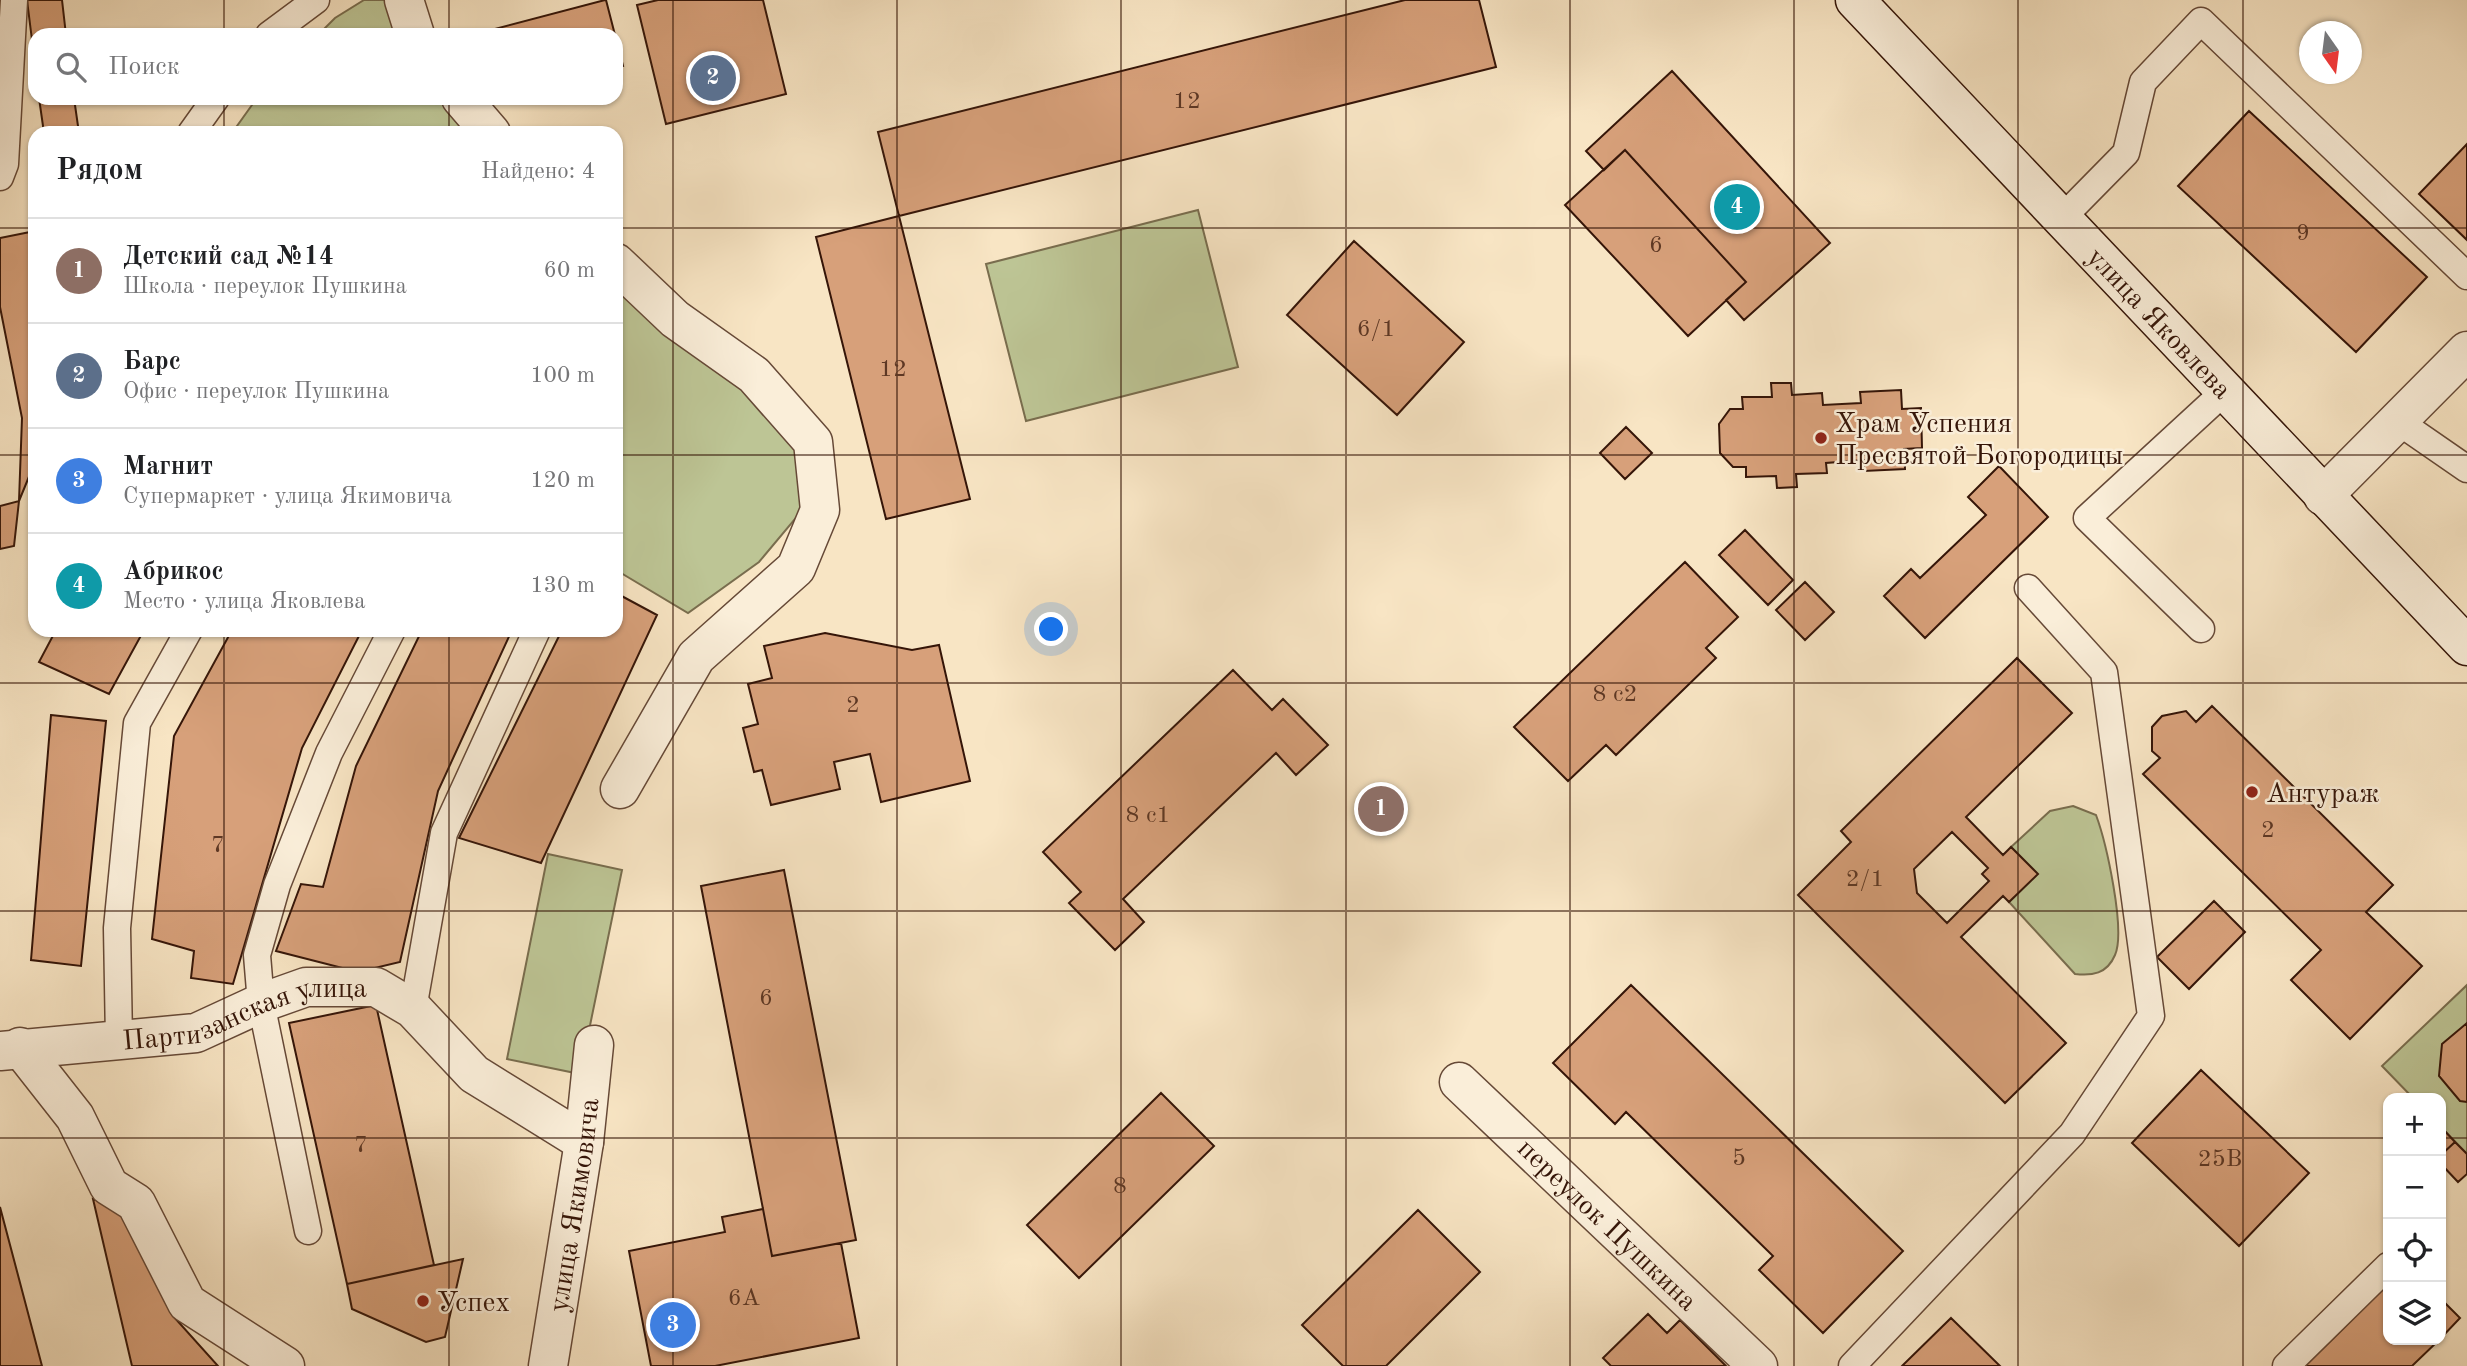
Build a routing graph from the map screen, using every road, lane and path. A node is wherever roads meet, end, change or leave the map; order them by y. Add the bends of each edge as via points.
1 (14, 0) edge
2 (316, 0) edge
3 (404, 0) edge
4 (1855, 0) edge
5 (278, 28) edge
6 (413, 28) edge
7 (211, 105) edge
8 (467, 105) edge
9 (196, 126) edge
10 (485, 126) edge
11 (0, 177) edge
12 (2062, 218) junction
13 (623, 270) edge
14 (2467, 276) edge
15 (2467, 351) edge
16 (2224, 392) junction
17 (2399, 422) junction
18 (2467, 469) edge
19 (2323, 496) junction
20 (2028, 588) dead end
21 (2201, 629) dead end
22 (185, 637) edge
23 (388, 637) edge
24 (534, 637) edge
25 (2467, 646) edge
26 (620, 789) dead end
27 (261, 1003) junction
28 (413, 1009) junction
29 (119, 1040) junction
30 (594, 1045) dead end
31 (10, 1049) edge
32 (1459, 1082) dead end
33 (584, 1142) junction
34 (308, 1231) dead end
35 (2383, 1271) edge
36 (285, 1366) edge
37 (548, 1366) edge
38 (1758, 1366) edge
39 (1852, 1366) edge
40 (2286, 1366) edge

1 - 11 lane via 5,164
2 - 5 lane
3 - 6 street
4 - 12 street, улица Яковлева
7 - 9 lane
8 - 10 street
12 - 14 lane via 2126,153 2143,82 2201,22
12 - 16 street, улица Яковлева
13 - 26 street via 675,318 754,375 813,442 820,510 796,568 696,657
15 - 17 street
16 - 19 street, улица Яковлева
16 - 21 lane via 2087,518
17 - 18 lane
17 - 19 street
19 - 25 street, улица Яковлева
20 - 39 lane via 2104,672 2151,1016 2072,1134
22 - 29 lane via 137,723 117,928
23 - 27 lane via 329,753 277,886 257,955
24 - 28 lane via 444,833
27 - 28 street, Партизанская улица via 306,987 376,987
27 - 29 street, Партизанская улица via 196,1033
27 - 34 lane
28 - 33 street, Партизанская улица via 474,1074
29 - 31 street, Партизанская улица
30 - 33 street, улица Якимовича
31 - 36 street, Партизанская улица via 75,1117 109,1186 136,1203 187,1303
32 - 38 street, переулок Пушкина
33 - 37 street, улица Якимовича
35 - 40 lane

